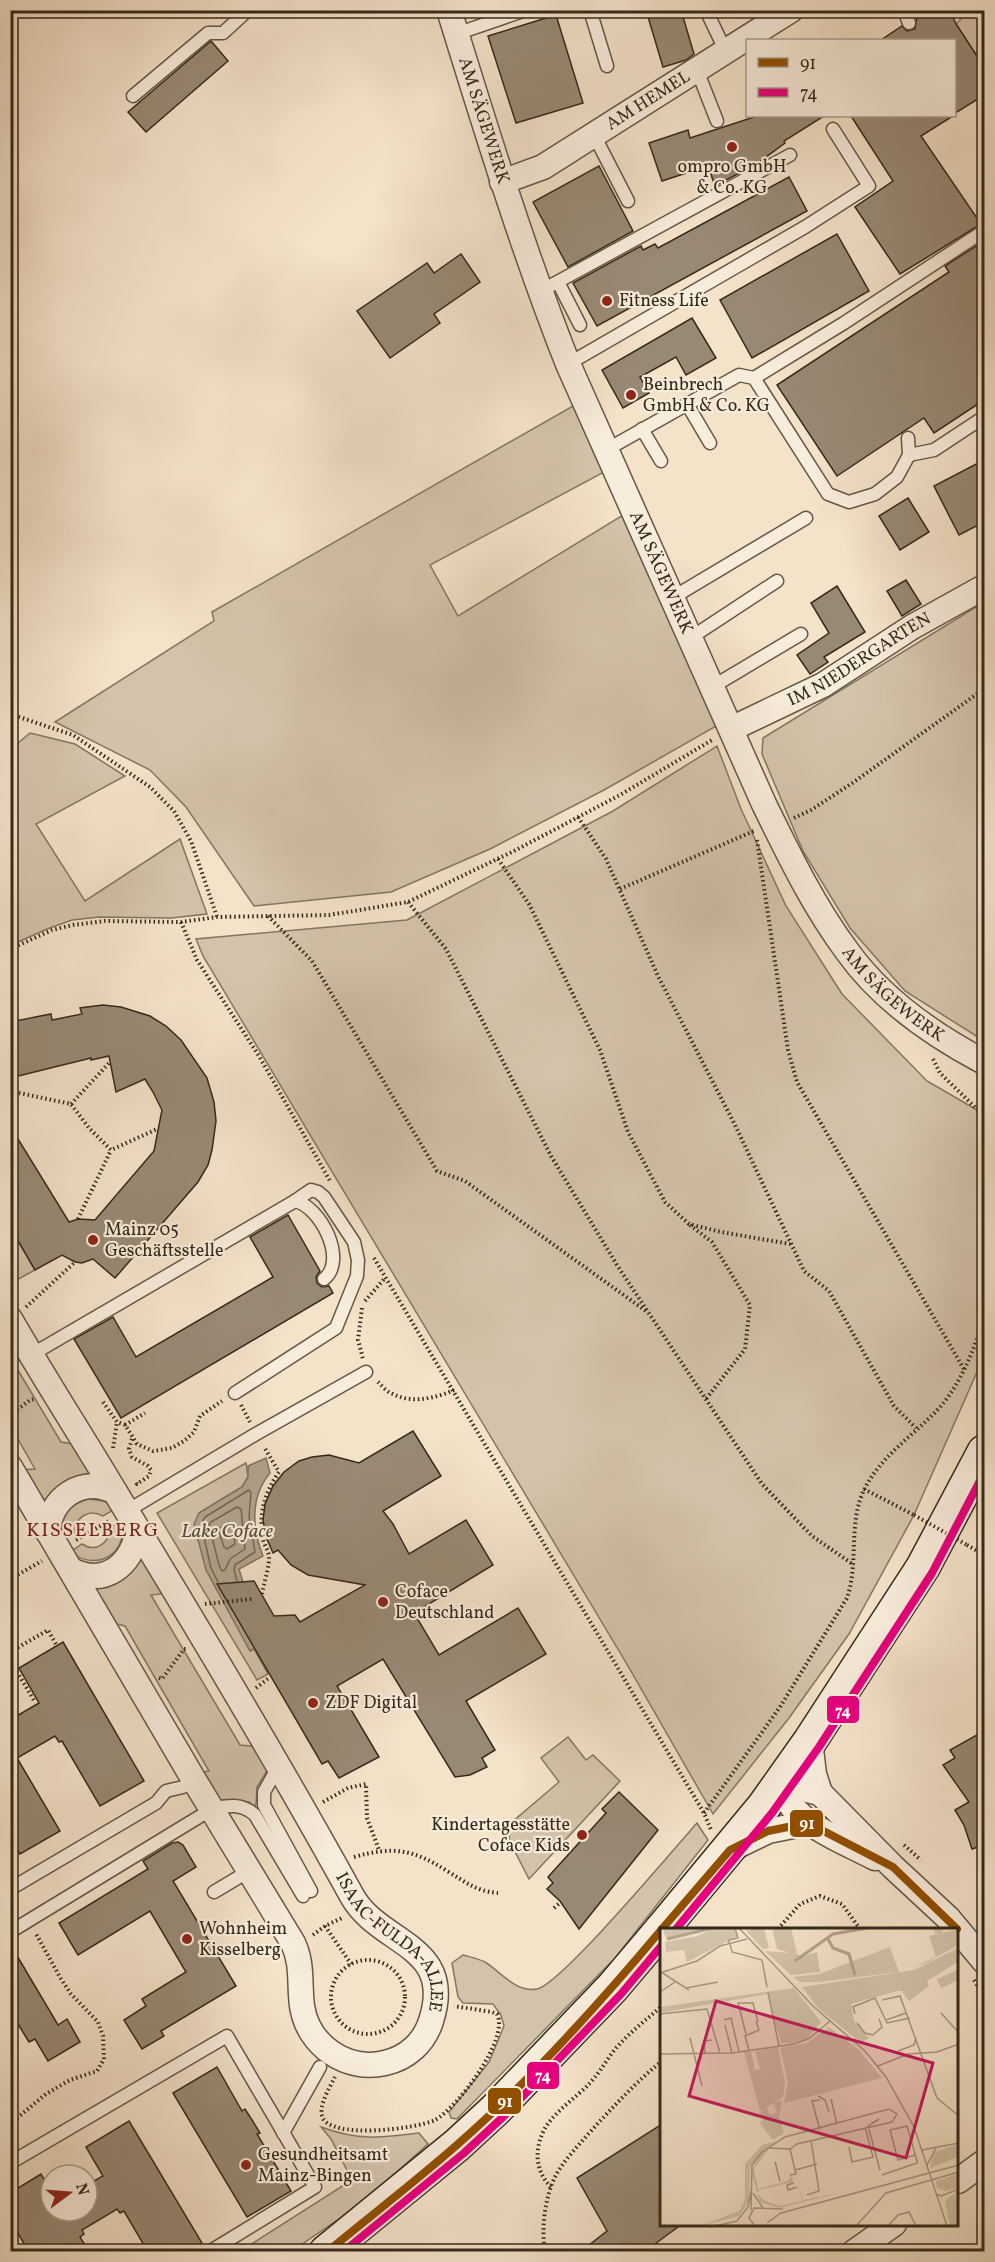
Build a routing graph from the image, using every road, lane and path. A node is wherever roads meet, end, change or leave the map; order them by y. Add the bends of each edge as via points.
1 (248, 10) edge
2 (449, 10) edge
3 (526, 10) edge
4 (590, 10) edge
5 (706, 10) edge
6 (791, 10) edge
7 (904, 10) edge
8 (909, 23) dead end
9 (456, 34) junction
10 (746, 39) edge
11 (746, 39) edge
12 (726, 52) junction
13 (607, 66) dead end
14 (697, 70) junction
15 (133, 96) dead end
16 (717, 121) dead end
17 (833, 129) dead end
18 (594, 135) junction
19 (790, 155) dead end
20 (502, 182) junction
21 (627, 201) dead end
22 (984, 231) edge
23 (548, 287) junction
24 (580, 325) dead end
25 (568, 364) junction
26 (754, 378) junction
27 (687, 404) junction
28 (984, 417) edge
29 (642, 429) junction
30 (908, 438) dead end
31 (710, 443) dead end
32 (606, 450) junction
33 (909, 455) junction
34 (661, 461) dead end
35 (806, 518) dead end
36 (777, 581) dead end
37 (984, 587) edge
38 (672, 598) junction
39 (801, 634) dead end
40 (689, 636) junction
41 (712, 687) junction
42 (984, 689) edge
43 (10, 714) edge
44 (730, 729) junction
45 (578, 817) junction
46 (788, 821) dead end
47 (498, 859) junction
48 (620, 889) junction
49 (408, 902) junction
50 (268, 916) junction
51 (217, 917) junction
52 (181, 922) junction
53 (10, 949) edge
54 (928, 1029) junction
55 (110, 1062) dead end
56 (984, 1062) edge
57 (10, 1091) edge
58 (71, 1104) junction
59 (984, 1116) edge
60 (157, 1129) dead end
61 (111, 1150) junction
62 (333, 1187) dead end
63 (296, 1201) junction
64 (78, 1219) dead end
65 (689, 1224) junction
66 (791, 1244) junction
67 (374, 1258) dead end
68 (75, 1262) dead end
69 (386, 1278) junction
70 (324, 1279) dead end
71 (649, 1313) junction
72 (17, 1315) edge
73 (984, 1320) edge
74 (31, 1355) junction
75 (965, 1371) junction
76 (366, 1372) junction
77 (454, 1390) junction
78 (235, 1393) junction
79 (41, 1397) dead end
80 (706, 1399) junction
81 (103, 1402) dead end
82 (145, 1413) dead end
83 (10, 1415) edge
84 (117, 1422) junction
85 (125, 1425) junction
86 (916, 1428) junction
87 (256, 1434) junction
88 (132, 1439) junction
89 (984, 1452) edge
90 (111, 1458) dead end
91 (10, 1467) edge
92 (132, 1474) dead end
93 (864, 1489) junction
94 (115, 1492) junction
95 (137, 1505) dead end
96 (118, 1516) dead end
97 (138, 1531) junction
98 (58, 1539) junction
99 (984, 1555) edge
100 (45, 1558) dead end
101 (854, 1564) junction
102 (71, 1570) junction
103 (10, 1579) edge
104 (262, 1594) dead end
105 (252, 1599) dead end
106 (211, 1604) dead end
107 (57, 1646) dead end
108 (190, 1648) dead end
109 (10, 1652) edge
110 (10, 1660) edge
111 (270, 1677) dead end
112 (152, 1678) dead end
113 (250, 1692) dead end
114 (35, 1702) dead end
115 (810, 1741) junction
116 (278, 1767) junction
117 (189, 1784) junction
118 (778, 1787) junction
119 (820, 1794) junction
120 (317, 1805) dead end
121 (212, 1809) junction
122 (704, 1813) junction
123 (808, 1823) junction
124 (722, 1845) junction
125 (380, 1850) junction
126 (348, 1859) dead end
127 (893, 1867) junction
128 (249, 1871) junction
129 (10, 1889) edge
130 (214, 1892) dead end
131 (498, 1893) dead end
132 (561, 1902) dead end
133 (554, 1908) dead end
134 (350, 1915) dead end
135 (29, 1921) junction
136 (325, 1926) junction
137 (663, 1928) edge
138 (779, 1928) edge
139 (859, 1928) edge
140 (956, 1928) edge
141 (660, 1931) edge
142 (959, 1931) edge
143 (10, 1932) edge
144 (311, 1936) dead end
145 (984, 1961) edge
146 (351, 1964) junction
147 (453, 2006) dead end
148 (660, 2008) edge
149 (660, 2063) edge
150 (320, 2067) dead end
151 (335, 2076) dead end
152 (10, 2124) edge
153 (283, 2133) junction
154 (984, 2162) edge
155 (10, 2163) edge
156 (959, 2180) edge
157 (551, 2187) junction
158 (891, 2226) edge
159 (209, 2252) edge
160 (326, 2252) edge
161 (545, 2252) edge
162 (854, 2252) edge

1 - 15 lane via 223,33 208,33
2 - 9 street, AM SÄGEWERK
3 - 9 lane
4 - 13 lane
5 - 12 lane
6 - 11 street, AM HEMEL
7 - 8 lane
9 - 20 street, AM SÄGEWERK
10 - 12 street, AM HEMEL
12 - 14 street, AM HEMEL
14 - 16 lane
14 - 18 street, AM HEMEL
17 - 25 lane via 869,186
18 - 20 street, AM HEMEL via 543,167
18 - 21 lane
19 - 23 lane
20 - 23 street, AM SÄGEWERK
22 - 26 lane
23 - 24 lane
23 - 25 street, AM SÄGEWERK
25 - 32 street, AM SÄGEWERK
26 - 27 lane via 739,375
26 - 33 lane via 828,494 849,502 875,494 897,477
27 - 29 lane
27 - 31 lane
28 - 33 lane via 934,450
29 - 32 lane
29 - 34 lane
30 - 33 lane
32 - 38 street, AM SÄGEWERK
35 - 38 lane
36 - 40 lane
37 - 44 street, IM NIEDERGARTEN via 912,627 823,685
38 - 40 street, AM SÄGEWERK
39 - 41 lane
40 - 41 street, AM SÄGEWERK
41 - 44 street, AM SÄGEWERK
42 - 46 path via 851,784
43 - 51 path via 73,735 150,787 174,811 191,841
44 - 45 path
44 - 54 street, AM SÄGEWERK via 818,909 862,969
45 - 47 path
45 - 48 path via 606,859
47 - 49 path
47 - 65 path via 534,913 600,1050 628,1132 665,1202
48 - 66 path via 658,976
48 - 75 path via 759,829 756,842 788,1050 797,1082
49 - 50 path via 329,915
49 - 71 path via 446,949 551,1156
50 - 51 path
50 - 71 path via 312,961 436,1171 465,1181
51 - 52 path
52 - 53 path via 105,921 73,925
52 - 62 path via 196,960 258,1056
54 - 56 street, AM SÄGEWERK
54 - 59 path via 931,1052 940,1073
55 - 58 path
57 - 58 path
58 - 61 path
60 - 61 path
61 - 64 path
63 - 70 lane via 313,1212 329,1237 334,1263
63 - 74 lane
63 - 78 lane via 311,1190 324,1197 354,1242 357,1276 336,1328
65 - 66 path
65 - 80 path via 712,1242 750,1305 745,1349
66 - 86 path via 804,1271 829,1291 894,1406
67 - 69 path
68 - 72 path
69 - 76 path via 363,1304 358,1340
69 - 77 path
71 - 80 path
72 - 74 street, ISAAC-FULDA-ALLEE
73 - 75 path
74 - 94 street, ISAAC-FULDA-ALLEE
75 - 86 path via 940,1406
76 - 77 path via 393,1394 415,1399 438,1397
76 - 87 lane
77 - 122 path
78 - 87 path
78 - 88 path via 200,1416 194,1432 172,1448 153,1451
79 - 83 path
80 - 101 path via 762,1484 812,1536
81 - 84 path
82 - 85 path
84 - 85 path
84 - 90 path
85 - 88 path
86 - 93 path via 876,1470
87 - 95 lane
87 - 104 path via 279,1472 264,1501 261,1518 263,1540 270,1555
88 - 92 path via 132,1457 151,1470 137,1484
89 - 115 main road via 923,1567
91 - 98 street, ISAAC-FULDA-ALLEE
93 - 99 path, bridge
93 - 101 path via 857,1506
94 - 97 street, ISAAC-FULDA-ALLEE
94 - 98 street via 94,1486 63,1497 53,1510
96 - 98 path
97 - 102 street via 131,1553 115,1569 93,1575
97 - 116 street, ISAAC-FULDA-ALLEE
98 - 102 street, ISAAC-FULDA-ALLEE
100 - 103 path
101 - 122 path via 847,1598 780,1707
102 - 117 street, ISAAC-FULDA-ALLEE
105 - 106 path
107 - 109 path via 48,1630
108 - 112 path via 184,1649 162,1679
110 - 114 path
111 - 113 path
115 - 118 main road
115 - 119 street
116 - 121 lane via 264,1792 264,1805 307,1893 251,1811 237,1806
116 - 128 street, ISAAC-FULDA-ALLEE via 361,1910 410,1946 428,1966 436,1994 434,2012 419,2044 397,2060 371,2065 346,2061 319,2042 304,2014 297,1952
117 - 121 street, ISAAC-FULDA-ALLEE
117 - 129 lane via 166,1791 156,1803
118 - 119 street
118 - 123 street via 789,1805
118 - 124 main road
119 - 127 street
120 - 125 path via 348,1788 366,1784 367,1818
121 - 128 street, ISAAC-FULDA-ALLEE
121 - 135 lane
122 - 124 path
123 - 124 street
123 - 127 street
124 - 137 main road
125 - 126 path
125 - 131 path via 422,1856 471,1887
127 - 140 street
128 - 130 lane
132 - 133 path
134 - 136 path
135 - 143 lane
135 - 152 path via 71,1994 98,2022 105,2053 97,2071 46,2094
136 - 144 path
136 - 146 path
138 - 139 path via 800,1904 820,1896 842,1904
141 - 160 main road via 613,1987 496,2109
142 - 145 street
146 - 146 path via 362,1960 384,1963 401,1979 405,2001 402,2013 385,2030 360,2033 343,2024 333,2008 334,1983
147 - 151 path via 497,2014 501,2026 477,2077 438,2119 413,2127 367,2131 330,2126 322,2111
148 - 157 path via 632,2032 543,2131 538,2165
149 - 157 path via 568,2157
150 - 153 lane
153 - 155 lane via 227,2036
153 - 159 lane via 315,2187
154 - 156 street
157 - 161 path via 544,2223
158 - 162 street

